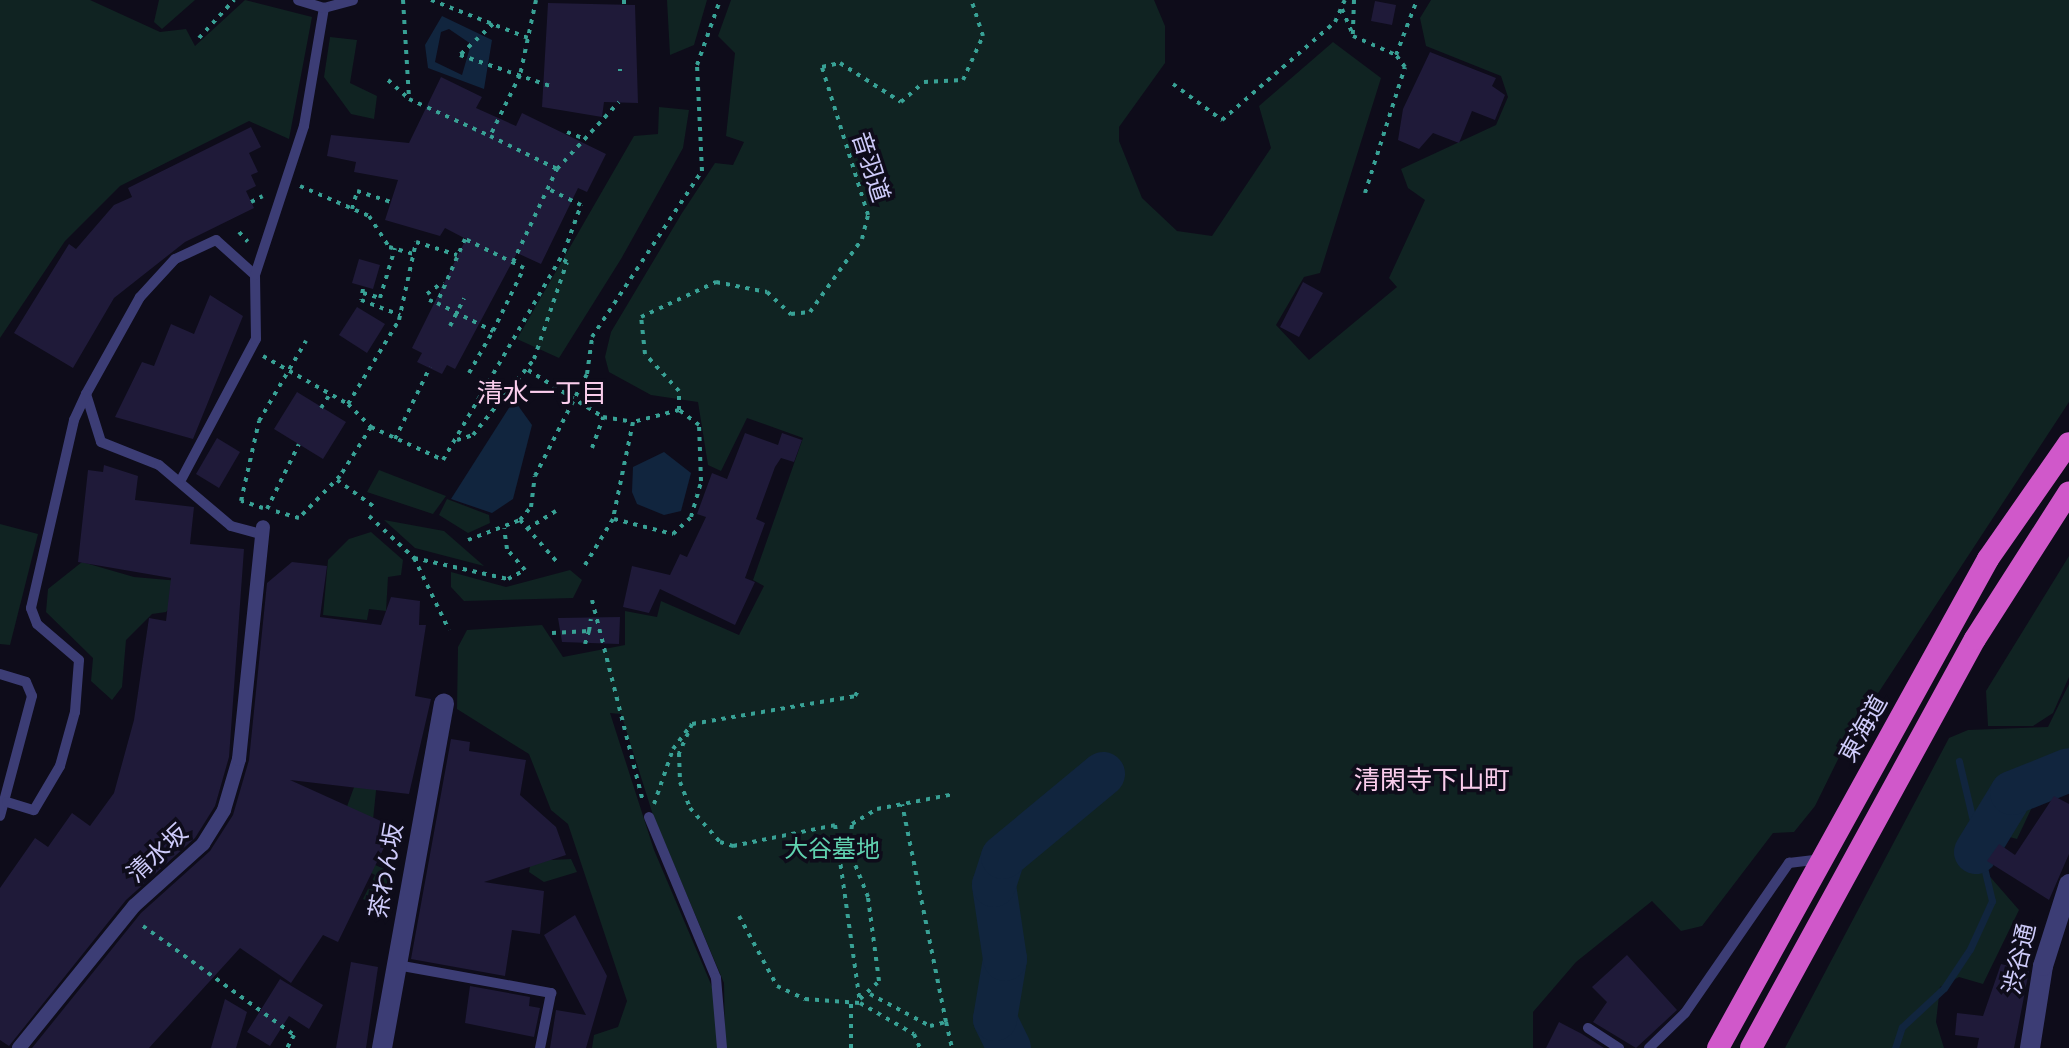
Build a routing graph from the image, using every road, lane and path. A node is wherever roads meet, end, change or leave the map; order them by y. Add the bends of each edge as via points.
1 (234, 0) edge
2 (298, 0) edge
3 (353, 0) edge
4 (403, 0) edge
5 (431, 0) edge
6 (536, 0) edge
7 (720, 0) edge
8 (971, 0) edge
9 (1345, 0) edge
10 (1354, 0) edge
11 (1417, 0) edge
12 (324, 8) junction
13 (1342, 9) junction
14 (493, 24) junction
15 (1353, 36) junction
16 (199, 38) dead end
17 (528, 38) junction
18 (1396, 55) junction
19 (520, 75) junction
20 (388, 80) dead end
21 (1173, 84) dead end
22 (553, 87) dead end
23 (409, 99) junction
24 (619, 102) dead end
25 (567, 132) dead end
26 (490, 136) junction
27 (583, 138) junction
28 (557, 169) junction
29 (287, 180) junction
30 (548, 189) junction
31 (1365, 193) dead end
32 (391, 202) dead end
33 (352, 209) junction
34 (395, 248) junction
35 (414, 254) junction
36 (457, 255) junction
37 (560, 258) junction
38 (513, 262) junction
39 (255, 275) junction
40 (445, 280) junction
41 (464, 298) dead end
42 (437, 303) junction
43 (456, 313) junction
44 (400, 315) junction
45 (450, 326) dead end
46 (493, 331) junction
47 (306, 341) dead end
48 (252, 350) junction
49 (430, 367) dead end
50 (528, 370) junction
51 (288, 373) junction
52 (469, 373) dead end
53 (86, 394) junction
54 (330, 394) junction
55 (575, 399) junction
56 (348, 404) junction
57 (321, 408) dead end
58 (679, 410) junction
59 (603, 417) junction
60 (633, 422) junction
61 (371, 427) junction
62 (395, 439) junction
63 (455, 441) junction
64 (2069, 443) edge
65 (299, 444) dead end
66 (592, 448) dead end
67 (182, 478) junction
68 (337, 480) junction
69 (2069, 492) edge
70 (376, 508) dead end
71 (267, 509) junction
72 (556, 511) dead end
73 (369, 516) dead end
74 (613, 519) junction
75 (520, 520) junction
76 (503, 526) junction
77 (527, 529) junction
78 (262, 531) joint
79 (468, 540) dead end
80 (412, 557) junction
81 (557, 562) dead end
82 (585, 565) dead end
83 (592, 600) dead end
84 (592, 617) junction
85 (449, 630) dead end
86 (589, 631) junction
87 (552, 633) dead end
88 (585, 644) dead end
89 (0, 674) edge
90 (859, 689) dead end
91 (444, 704) dead end
92 (692, 724) junction
93 (954, 794) dead end
94 (7, 802) junction
95 (902, 804) junction
96 (0, 816) edge
97 (649, 817) junction
98 (1823, 859) junction
99 (2069, 884) edge
100 (128, 914) junction
101 (739, 916) dead end
102 (397, 965) junction
103 (870, 994) junction
104 (860, 1001) junction
105 (851, 1003) junction
106 (946, 1022) junction
107 (1588, 1028) dead end
108 (19, 1048) edge
109 (287, 1048) edge
110 (382, 1048) edge
111 (540, 1048) edge
112 (722, 1048) edge
113 (851, 1048) edge
114 (920, 1048) edge
115 (952, 1048) edge
116 (1619, 1048) edge
117 (1649, 1048) edge
118 (1718, 1048) edge
119 (1751, 1048) edge
120 (2030, 1048) edge

1 - 16 path
2 - 12 lane
3 - 12 lane
4 - 23 path
5 - 14 path
6 - 17 path
7 - 55 path via 697,65 702,171 592,337
8 - 58 path, 音羽道 via 983,36 963,80 924,82 901,102 840,63 822,67 868,215 862,239 810,312 791,314 767,292 716,282 641,317 645,354 679,391
9 - 13 path
10 - 15 path
11 - 18 path
12 - 29 lane
13 - 15 path
13 - 21 path via 1222,120
14 - 17 path
14 - 19 path via 460,55
15 - 18 path
17 - 19 path
18 - 31 path via 1405,67
19 - 22 path
19 - 26 path
20 - 23 path
23 - 26 path
24 - 27 path
25 - 27 path
26 - 28 path
27 - 28 path
28 - 30 path
29 - 33 path
29 - 39 lane
30 - 37 path via 581,205
30 - 38 path
32 - 33 path via 357,191
33 - 34 path via 369,216
34 - 35 path
34 - 44 path via 380,298 363,291 361,300
35 - 36 path via 417,238
35 - 44 path
36 - 38 path via 465,239
36 - 40 path
37 - 50 path via 567,262
37 - 63 path
38 - 46 path via 524,268
39 - 48 lane
39 - 53 lane via 216,240 175,259 140,297
40 - 42 path
40 - 42 path via 428,297
41 - 43 path
42 - 43 path
43 - 45 path
43 - 46 path
44 - 56 path
46 - 52 path
47 - 51 path
48 - 51 path
48 - 67 lane
49 - 62 path
50 - 55 path
50 - 63 path via 473,435
51 - 54 path
51 - 71 path via 259,421 241,501
53 - 67 lane via 101,442
53 - 94 lane via 74,420 31,608 37,624 79,660 75,712 60,766 34,810
54 - 56 path
54 - 57 path
55 - 59 path
55 - 75 path
56 - 61 path
58 - 60 path
58 - 74 path via 699,425 701,481 691,517 673,534
59 - 60 path
59 - 66 path
60 - 74 path
61 - 62 path
61 - 68 path
62 - 63 path via 443,460
64 - 98 highway, 東海道 via 1988,559
65 - 71 path
67 - 78 lane via 231,526
68 - 70 path
68 - 71 path via 299,518
69 - 119 highway via 1975,639
72 - 77 path
73 - 80 path
74 - 82 path
75 - 76 path
75 - 77 path
76 - 79 path
76 - 80 path via 507,549 525,570 497,576
77 - 81 path
78 - 100 street, 清水坂 via 229,798 203,844
80 - 85 path
83 - 84 path
84 - 86 path
84 - 97 path via 607,647 617,719
86 - 87 path
86 - 88 path
89 - 94 lane via 26,682 32,696
90 - 92 path via 855,696
91 - 102 street, 茶わん坂
92 - 97 path via 673,749
92 - 104 path via 679,753 680,782 690,808 720,842 733,846 835,825
93 - 95 path
94 - 96 lane
95 - 103 path via 865,814 847,838 868,897 879,981
95 - 106 path
97 - 112 lane via 716,978
98 - 117 lane via 1789,863 1685,1013
98 - 118 highway, 東海道
99 - 120 street, 渋谷通 via 2043,966
100 - 108 street, 清水坂
100 - 109 path via 294,1035
101 - 105 path via 777,986 805,999
102 - 110 street, 茶わん坂
102 - 111 lane via 551,993
103 - 104 path
103 - 106 path via 930,1026
104 - 105 path
104 - 114 path via 914,1034
105 - 113 path
106 - 115 path
107 - 116 lane

